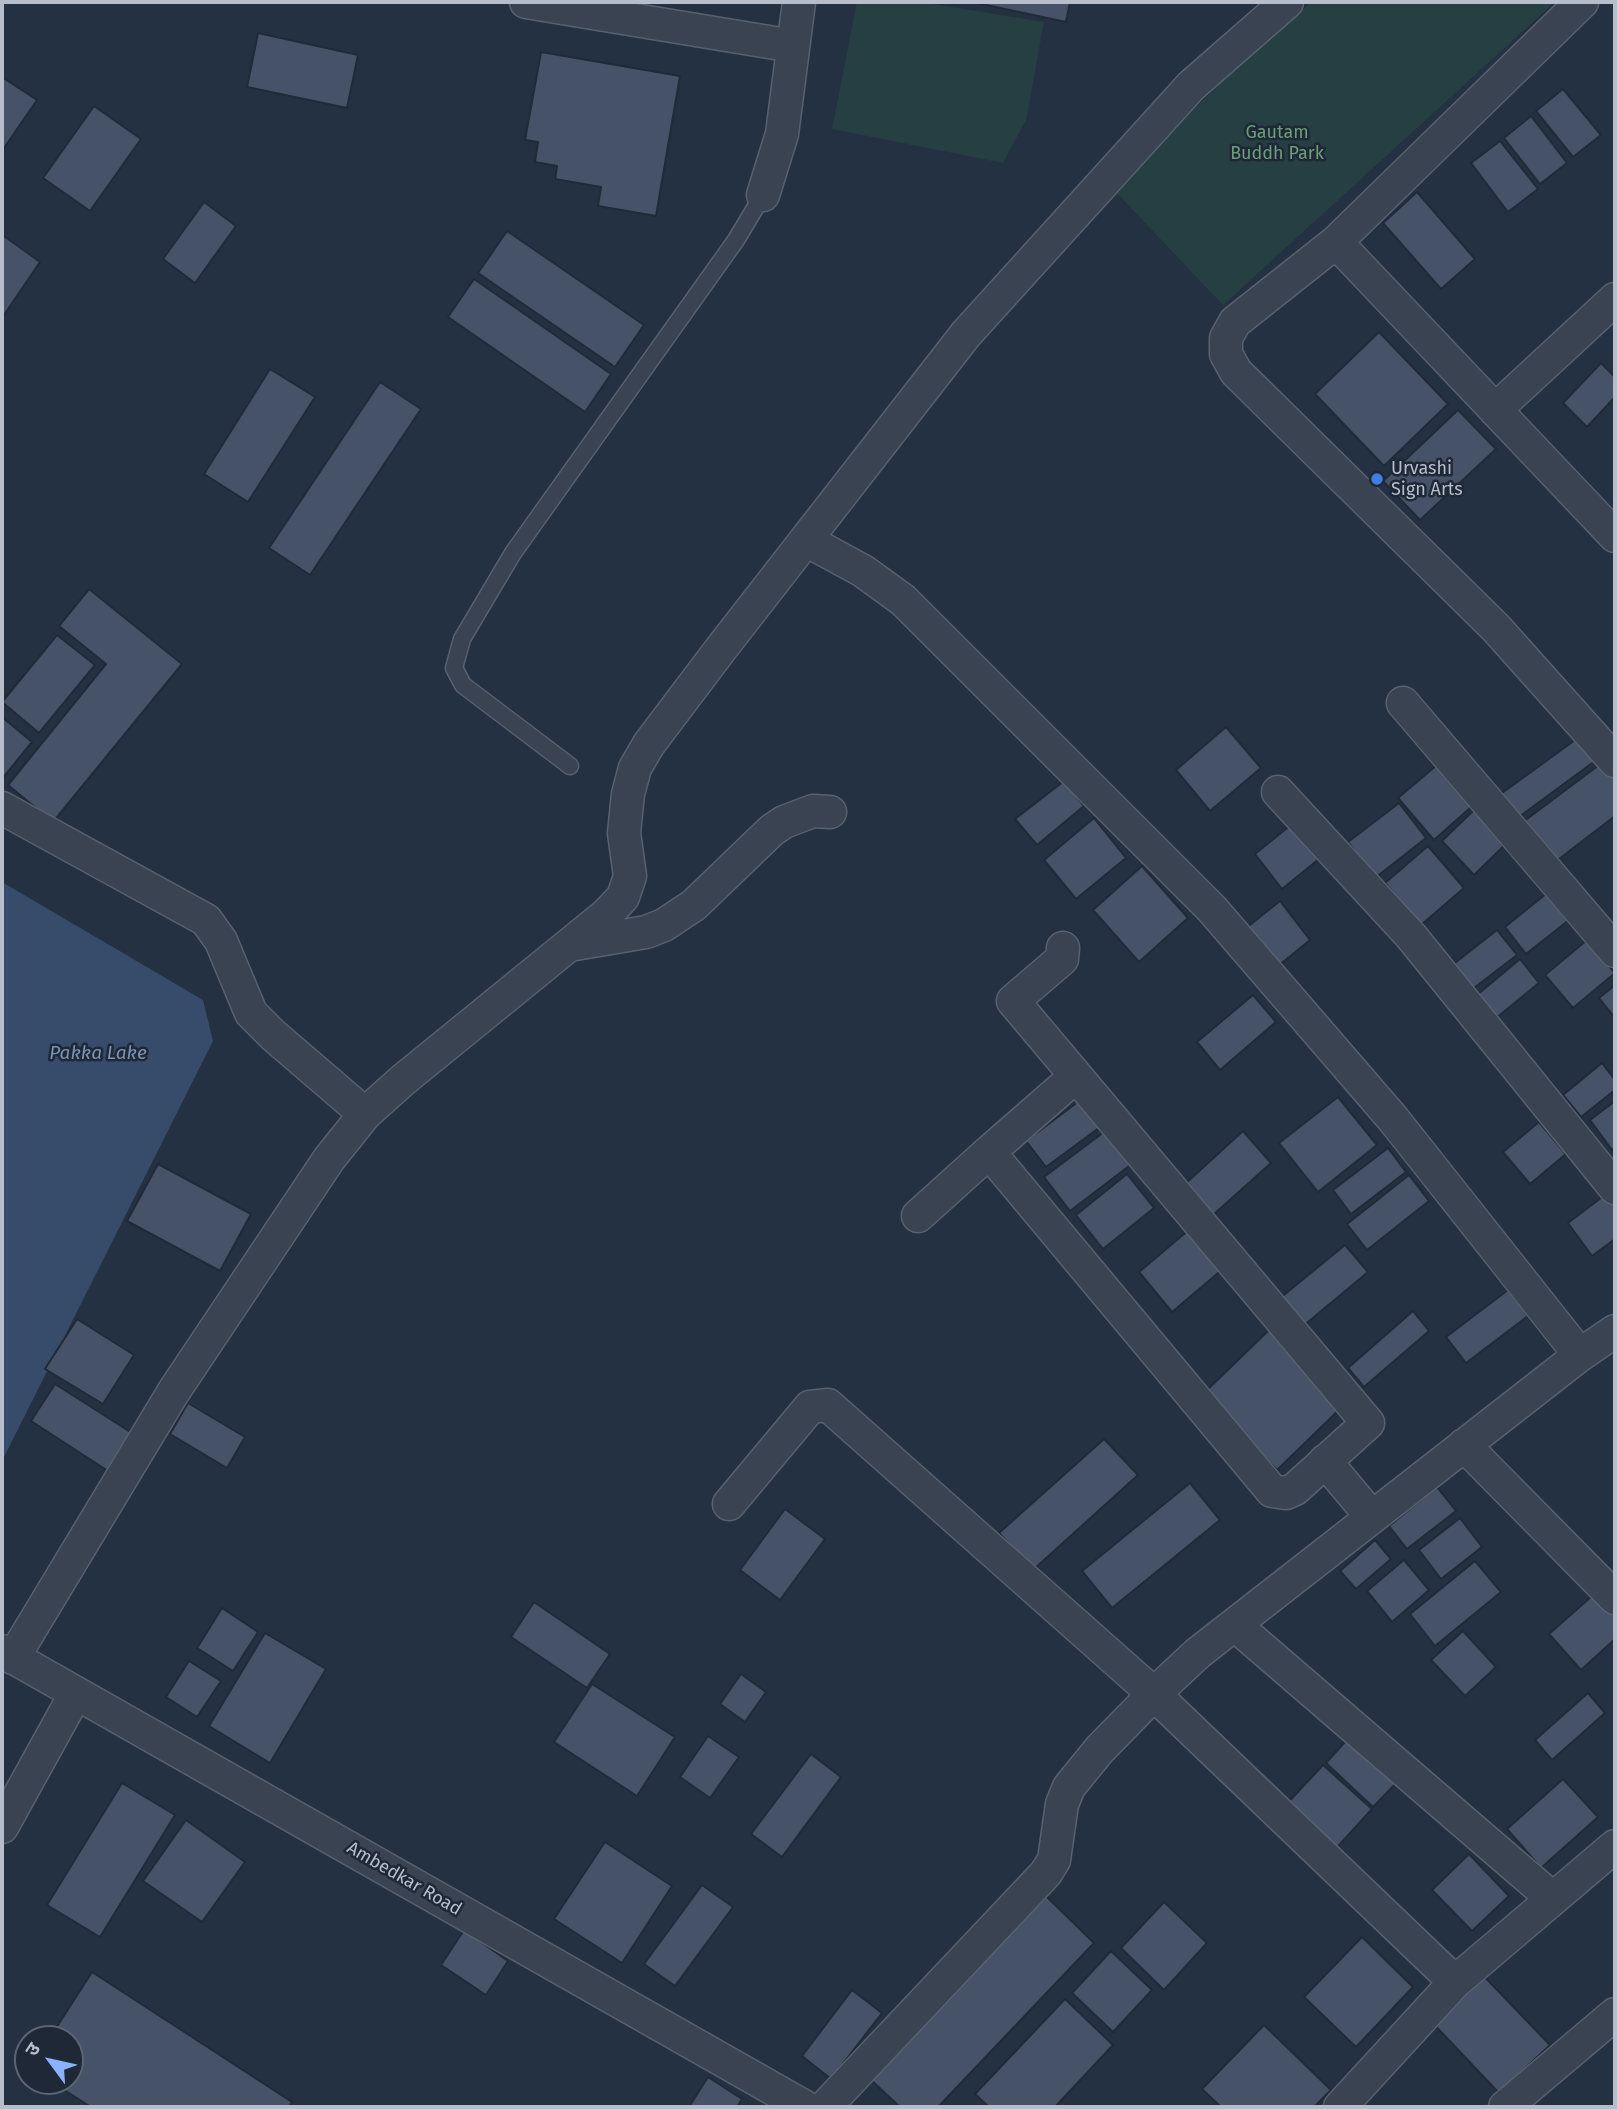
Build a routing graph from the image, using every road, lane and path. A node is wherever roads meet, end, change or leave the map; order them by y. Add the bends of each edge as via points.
1 (526, 2) edge
2 (799, 2) edge
3 (1287, 2) edge
4 (1582, 2) edge
5 (793, 46) junction
6 (763, 195) joint
7 (1336, 242) junction
8 (1615, 299) edge
9 (1495, 410) junction
10 (1615, 536) edge
11 (806, 540) junction
12 (1403, 703) dead end
13 (1615, 761) edge
14 (570, 766) dead end
15 (1278, 792) dead end
16 (2, 808) edge
17 (830, 811) dead end
18 (568, 945) junction
19 (1063, 948) dead end
20 (1615, 951) edge
21 (1076, 1076) junction
22 (365, 1114) junction
23 (989, 1152) junction
24 (1615, 1188) edge
25 (918, 1216) dead end
26 (1615, 1331) edge
27 (1580, 1354) junction
28 (1464, 1445) junction
29 (1325, 1461) junction
30 (729, 1504) dead end
31 (1372, 1517) junction
32 (1615, 1598) edge
33 (1235, 1625) junction
34 (7, 1655) edge
35 (76, 1693) junction
36 (1154, 1694) junction
37 (2, 1827) edge
38 (1615, 1846) edge
39 (1552, 1898) junction
40 (1455, 1982) junction
41 (1615, 2014) edge
42 (805, 2107) edge
43 (825, 2107) edge
44 (1340, 2107) edge
45 (1505, 2107) edge

1 - 5 street
2 - 5 street
3 - 11 street via 1191,86 966,334
4 - 7 street
5 - 6 street via 782,134
6 - 14 lane via 736,240 513,552 462,639 454,668 463,685
7 - 9 street
7 - 13 street via 1235,322 1226,338 1226,354 1236,372 1496,628
8 - 9 street
9 - 10 street
11 - 18 street via 649,744 635,768 628,794 624,833 630,876 623,897
11 - 27 street via 904,600 1212,909 1394,1120
12 - 20 street
15 - 24 street via 1411,936
16 - 22 street via 206,920 221,941 251,1013
17 - 18 street via 813,811 772,830 694,905 664,925
18 - 22 street
19 - 21 street via 1062,959 1013,1001
21 - 23 street
21 - 29 street via 1368,1423
22 - 34 street via 290,1215
23 - 25 street
23 - 29 street via 1272,1491 1295,1489
26 - 27 street
27 - 28 street
28 - 31 street
28 - 32 street
29 - 31 street
30 - 36 street via 810,1407 828,1405
31 - 33 street
33 - 36 street
33 - 39 street
34 - 35 street, Ambedkar Road
35 - 37 street
35 - 42 street, Ambedkar Road
36 - 40 street
36 - 43 street via 1069,1787 1054,1860 1046,1873
38 - 39 street
39 - 40 street
40 - 44 street
41 - 45 street

